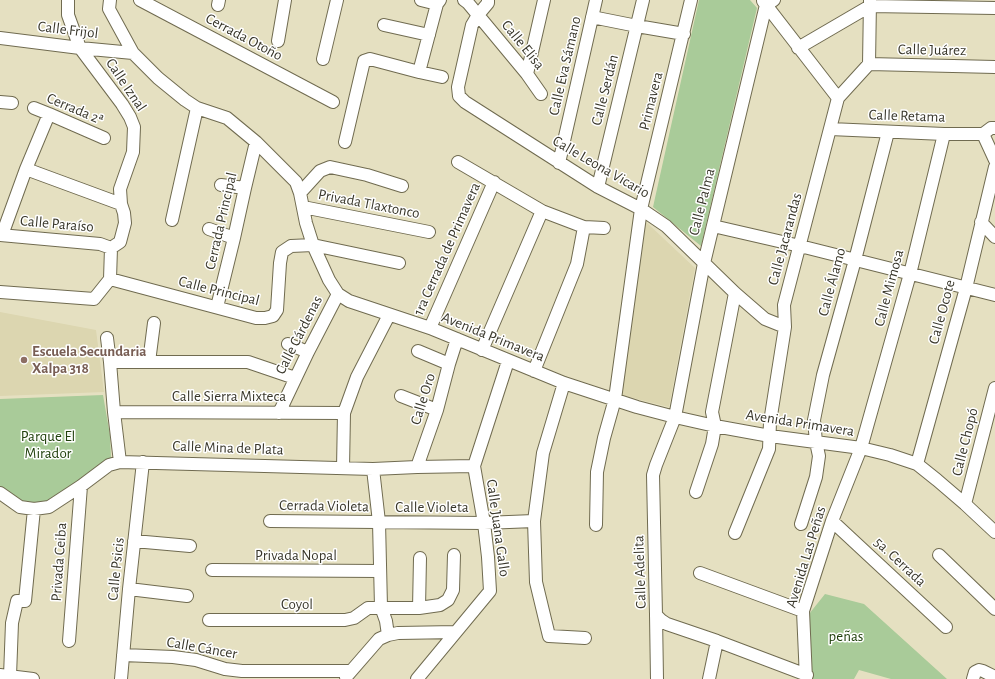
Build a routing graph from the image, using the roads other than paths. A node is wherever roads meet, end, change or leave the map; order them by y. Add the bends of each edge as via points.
1 (68, 0) edge
2 (110, 0) edge
3 (140, 0) edge
4 (285, 0) edge
5 (337, 0) edge
6 (421, 0) edge
7 (464, 0) edge
8 (488, 0) edge
9 (544, 0) edge
10 (596, 0) edge
11 (643, 0) edge
12 (691, 0) edge
13 (438, 2) edge
14 (767, 2) edge
15 (870, 3) edge
16 (995, 8) edge
17 (478, 15) junction
18 (592, 17) junction
19 (384, 25) dead end
20 (637, 26) junction
21 (684, 34) junction
22 (429, 35) junction
23 (0, 38) edge
24 (278, 41) dead end
25 (80, 48) junction
26 (798, 48) junction
27 (133, 53) junction
28 (323, 59) dead end
29 (869, 64) junction
30 (995, 67) edge
31 (419, 72) junction
32 (527, 74) junction
33 (442, 77) dead end
34 (541, 94) dead end
35 (838, 98) junction
36 (333, 102) dead end
37 (34, 108) dead end
38 (197, 108) junction
39 (49, 114) junction
40 (995, 128) edge
41 (830, 129) junction
42 (888, 132) junction
43 (944, 134) junction
44 (983, 134) junction
45 (104, 138) dead end
46 (256, 142) junction
47 (346, 142) dead end
48 (995, 160) edge
49 (458, 162) dead end
50 (560, 163) junction
51 (995, 167) edge
52 (26, 169) junction
53 (494, 182) junction
54 (221, 185) dead end
55 (402, 186) dead end
56 (598, 187) junction
57 (245, 188) junction
58 (300, 193) junction
59 (121, 204) junction
60 (303, 207) junction
61 (642, 209) junction
62 (542, 211) junction
63 (172, 220) dead end
64 (995, 221) edge
65 (981, 222) junction
66 (713, 226) junction
67 (584, 227) junction
68 (604, 228) dead end
69 (209, 229) dead end
70 (429, 232) dead end
71 (1, 235) edge
72 (995, 237) edge
73 (234, 238) junction
74 (313, 245) junction
75 (800, 246) junction
76 (111, 248) junction
77 (855, 260) junction
78 (704, 262) junction
79 (399, 263) dead end
80 (910, 274) junction
81 (110, 279) junction
82 (966, 288) junction
83 (0, 292) edge
84 (338, 294) junction
85 (735, 294) junction
86 (995, 296) edge
87 (217, 307) junction
88 (389, 314) junction
89 (154, 323) dead end
90 (785, 327) junction
91 (430, 328) junction
92 (107, 338) dead end
93 (457, 339) junction
94 (288, 344) dead end
95 (482, 350) junction
96 (418, 351) dead end
97 (308, 352) junction
98 (508, 361) junction
99 (110, 362) junction
100 (149, 362) junction
101 (449, 364) junction
102 (534, 371) junction
103 (295, 378) junction
104 (564, 382) junction
105 (995, 388) edge
106 (401, 396) dead end
107 (615, 399) junction
108 (437, 410) junction
109 (114, 412) junction
110 (279, 413) junction
111 (344, 413) junction
112 (675, 417) junction
113 (715, 426) junction
114 (770, 436) junction
115 (816, 442) junction
116 (861, 448) junction
117 (120, 462) junction
118 (143, 462) junction
119 (917, 464) junction
120 (474, 466) junction
121 (417, 467) junction
122 (343, 468) junction
123 (373, 469) junction
124 (81, 486) junction
125 (696, 492) dead end
126 (0, 493) edge
127 (965, 504) junction
128 (34, 509) junction
129 (270, 521) dead end
130 (534, 521) junction
131 (832, 521) junction
132 (379, 522) junction
133 (484, 523) junction
134 (801, 524) dead end
135 (596, 526) dead end
136 (995, 532) edge
137 (735, 533) dead end
138 (134, 541) junction
139 (190, 546) dead end
140 (939, 554) dead end
141 (454, 555) dead end
142 (420, 558) dead end
143 (212, 570) dead end
144 (380, 571) junction
145 (700, 573) dead end
146 (129, 589) junction
147 (187, 596) dead end
148 (381, 608) junction
149 (419, 608) junction
150 (995, 609) edge
151 (803, 611) junction
152 (656, 615) junction
153 (209, 620) dead end
154 (6, 622) edge
155 (946, 627) dead end
156 (456, 632) junction
157 (388, 636) junction
158 (585, 638) dead end
159 (69, 641) dead end
160 (717, 641) junction
161 (124, 655) junction
162 (273, 675) edge
163 (347, 675) edge
164 (5, 676) edge
165 (807, 677) edge
166 (995, 677) edge
167 (33, 679) edge
168 (121, 679) edge
169 (417, 679) edge
170 (657, 679) edge
171 (709, 679) edge
172 (973, 679) edge

1 - 25 street, Calle Iznal via 68,15
2 - 27 street via 109,9
3 - 36 street, Cerrada Otoño
4 - 24 street
5 - 28 street
6 - 13 street
7 - 17 street, Calle Elisa
8 - 17 street
9 - 32 street
10 - 18 street, Calle Eva Sámano
11 - 20 street, Calle Serdán
12 - 21 street, Primavera
13 - 22 street
14 - 26 street
14 - 66 street, Calle Palma
15 - 16 street
15 - 26 street
15 - 29 street
17 - 32 street, Calle Elisa
17 - 50 street, Calle Leona Vicario via 472,25 458,87 459,96
18 - 20 street
18 - 50 street, Calle Eva Sámano
19 - 22 street
20 - 21 street
20 - 56 street, Calle Serdán
21 - 61 street, Primavera
22 - 31 street
23 - 25 street, Calle Frijol
25 - 27 street, Calle Frijol
25 - 59 street, Calle Iznal via 122,104 134,127 132,152 120,189
26 - 35 street
27 - 38 street via 163,82
29 - 30 street, Calle Juárez
29 - 35 street, Calle Jacarandas
31 - 33 street
31 - 47 street via 370,59 364,61
32 - 34 street, Calle Elisa
35 - 41 street, Calle Jacarandas
37 - 39 street, Cerrada 2ª
38 - 46 street via 227,118
38 - 63 street
39 - 45 street, Cerrada 2ª
39 - 52 street
40 - 44 street
41 - 42 street, Calle Retama
41 - 75 street, Calle Jacarandas
42 - 43 street, Calle Retama
42 - 77 street, Calle Álamo
43 - 44 street, Calle Retama
43 - 80 street, Calle Mimosa
44 - 48 street
46 - 57 street, Cerrada Principal
46 - 58 street via 296,182
49 - 53 street
50 - 56 street, Calle Leona Vicario
51 - 65 street, Calle Ocote
52 - 59 street
52 - 71 street
53 - 62 street
53 - 91 street, 1ra Cerrada de Primavera
54 - 57 street
55 - 58 street via 330,167 320,171
56 - 61 street, Calle Leona Vicario
57 - 73 street, Cerrada Principal
58 - 60 street
59 - 76 street, Calle Iznal via 125,222 120,242
60 - 70 street, Privada Tlaxtonco
60 - 74 street
61 - 78 street, Calle Leona Vicario via 666,226
61 - 107 street, Primavera
62 - 67 street
62 - 95 street
64 - 65 street
65 - 72 street
65 - 82 street, Calle Ocote
66 - 75 street
66 - 78 street, Calle Palma
67 - 68 street
67 - 102 street via 577,264
69 - 73 street
71 - 76 street, Calle Paraíso via 100,244
73 - 87 street, Cerrada Principal
74 - 79 street
74 - 84 street
74 - 87 street, Calle Principal via 292,246 282,252 277,310 272,316 256,318
75 - 77 street
75 - 90 street, Calle Jacarandas via 784,305
76 - 81 street
77 - 80 street
77 - 115 street, Calle Álamo via 823,375 814,420
78 - 85 street, Calle Leona Vicario
78 - 112 street, Calle Palma
80 - 82 street
80 - 116 street, Calle Mimosa
81 - 83 street via 94,299
81 - 87 street, Calle Principal
82 - 86 street
82 - 119 street, Calle Ocote
84 - 88 street, Avenida Primavera via 350,301
84 - 97 street, Calle Cárdenas
85 - 90 street, Calle Leona Vicario via 765,319
85 - 113 street via 712,412
88 - 91 street, Avenida Primavera
88 - 111 street via 357,377
89 - 100 street
90 - 114 street, Calle Jacarandas
91 - 93 street, Avenida Primavera
92 - 99 street
93 - 95 street, Avenida Primavera
93 - 101 street, Calle Oro
94 - 97 street
95 - 98 street, Avenida Primavera
96 - 101 street
97 - 103 street, Calle Cárdenas
98 - 102 street, Avenida Primavera
98 - 120 street, Calle Juana Gallo
99 - 100 street
99 - 109 street
100 - 103 street via 248,362
101 - 108 street, Calle Oro
102 - 104 street, Avenida Primavera
103 - 110 street, Calle Cárdenas
104 - 107 street, Avenida Primavera
104 - 130 street via 543,452
105 - 127 street, Calle Chopó
106 - 108 street
107 - 112 street, Avenida Primavera
107 - 135 street, Primavera via 597,472
108 - 121 street, Calle Oro
109 - 110 street, Calle Sierra Mixteca
109 - 117 street
110 - 111 street, Calle Sierra Mixteca
111 - 122 street
112 - 113 street, Avenida Primavera
112 - 152 street, Calle Adelita via 653,475
113 - 114 street, Avenida Primavera
113 - 125 street via 712,444
114 - 115 street, Avenida Primavera
114 - 137 street, Calle Jacarandas via 769,449
115 - 116 street, Avenida Primavera
115 - 134 street, Calle Álamo via 819,456 816,477
116 - 119 street, Avenida Primavera
116 - 131 street, Avenida Las Peñas
117 - 118 street, Calle Mina de Plata
117 - 124 street, Calle Mina de Plata via 109,465
118 - 122 street, Calle Mina de Plata
118 - 138 street, Calle Psicis
119 - 127 street, Avenida Primavera
120 - 121 street, Calle Mina de Plata
120 - 133 street, Calle Juana Gallo
121 - 123 street, Calle Mina de Plata
122 - 123 street, Calle Mina de Plata
123 - 132 street
124 - 128 street, Calle Mina de Plata via 49,507
124 - 159 street, Privada Ceiba
126 - 128 street, Calle Mina de Plata via 20,507
127 - 136 street, Avenida Primavera
128 - 154 street via 25,601 17,601
129 - 132 street, Cerrada Violeta
130 - 133 street, Calle Violeta
130 - 158 street via 536,582 549,636
131 - 151 street, Avenida Las Peñas
131 - 155 street, 5a. Cerrada
132 - 133 street, Calle Violeta
132 - 144 street
133 - 156 street, Calle Juana Gallo via 490,591
138 - 139 street
138 - 146 street, Calle Psicis
140 - 150 street
141 - 149 street via 453,590 448,600 440,605
142 - 149 street
143 - 144 street, Privada Nopal
144 - 148 street
145 - 151 street
146 - 147 street
146 - 161 street, Calle Psicis
148 - 149 street
148 - 153 street, Coyol via 368,608 354,618 346,620
148 - 157 street
151 - 165 street, Avenida Las Peñas
152 - 160 street, Calle Adelita via 667,624
152 - 170 street
154 - 164 street
156 - 157 street via 398,633
156 - 169 street, Calle Juana Gallo
157 - 163 street via 378,639
160 - 165 street, Calle Adelita
160 - 171 street
161 - 162 street, Calle Cáncer via 196,660 225,669
161 - 168 street, Calle Psicis
162 - 163 street, Calle Cáncer
164 - 167 street
166 - 172 street via 979,670 975,672

